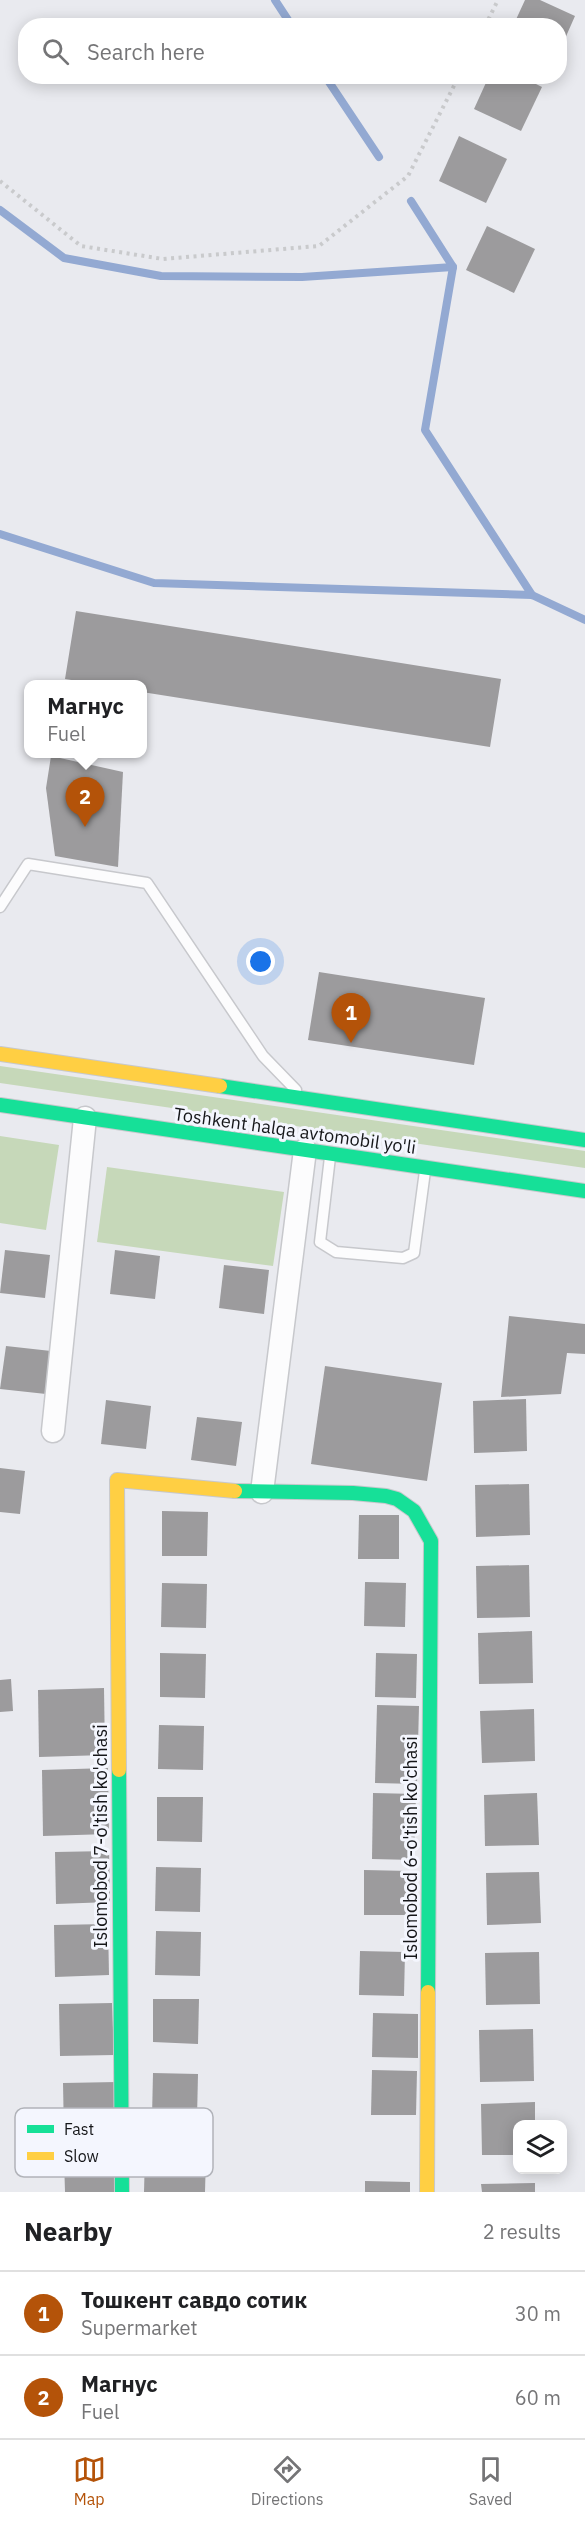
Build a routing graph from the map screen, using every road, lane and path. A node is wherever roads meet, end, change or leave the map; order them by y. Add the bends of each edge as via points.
1 (498, 0) edge
2 (489, 18) edge
3 (455, 84) edge
4 (0, 181) edge
5 (0, 907) edge
6 (0, 1054) edge
7 (304, 1099) junction
8 (0, 1106) edge
9 (85, 1118) junction
10 (585, 1140) edge
11 (305, 1150) junction
12 (330, 1154) junction
13 (426, 1168) junction
14 (585, 1191) edge
15 (52, 1431) dead end
16 (262, 1492) junction
17 (121, 2108) edge
18 (122, 2177) edge
19 (122, 2192) edge
20 (427, 2192) edge

1 - 2 path
3 - 4 path via 408,176 319,246 163,259 81,246
5 - 7 lane via 28,864 147,883 263,1056
6 - 7 main road, Toshkent halqa avtomobil yo'li
7 - 10 main road, Toshkent halqa avtomobil yo'li
8 - 9 main road, Toshkent halqa avtomobil yo'li
9 - 11 main road, Toshkent halqa avtomobil yo'li
9 - 15 street
11 - 12 main road, Toshkent halqa avtomobil yo'li
11 - 16 street
12 - 13 main road, Toshkent halqa avtomobil yo'li
12 - 13 lane via 320,1242 336,1252 404,1258 414,1253
13 - 14 main road, Toshkent halqa avtomobil yo'li
16 - 17 main road, Islomobod 7-o'tish ko'chasi via 117,1480
16 - 20 main road, Islomobod 6-o'tish ko'chasi via 374,1494 395,1498 412,1509 431,1541
18 - 19 main road, Islomobod 7-o'tish ko'chasi

